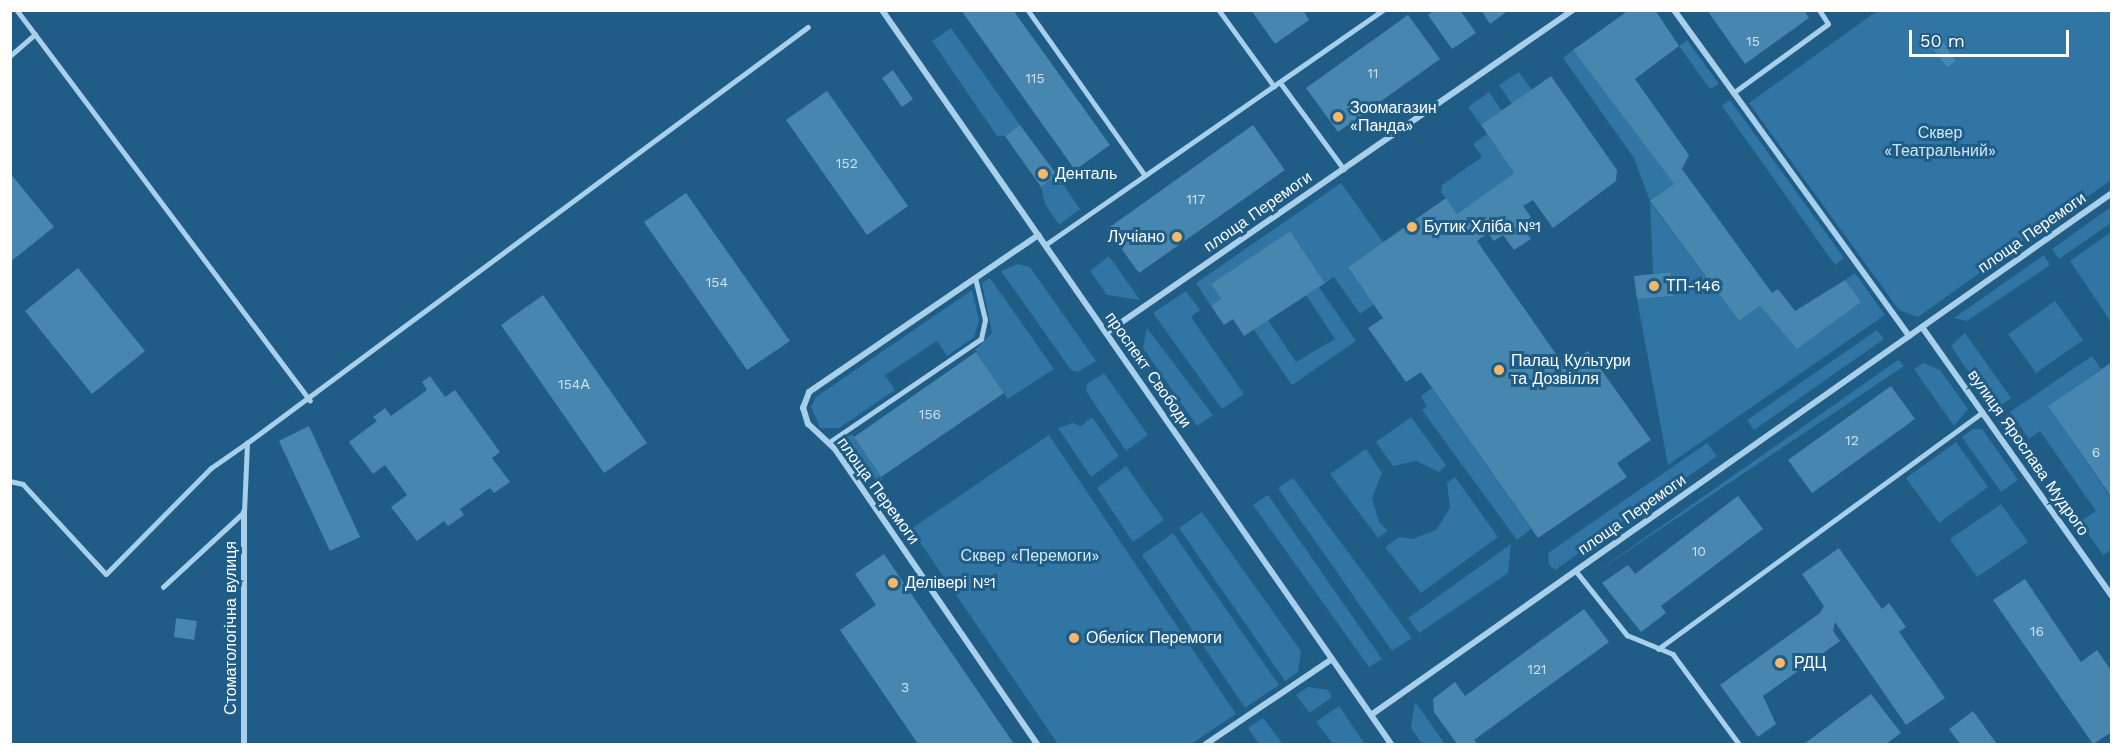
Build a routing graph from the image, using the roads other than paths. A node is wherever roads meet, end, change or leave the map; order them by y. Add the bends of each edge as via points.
1 (17, 10) edge
2 (882, 10) edge
3 (1028, 10) edge
4 (1220, 10) edge
5 (1383, 10) edge
6 (1573, 10) edge
7 (1674, 10) edge
8 (1819, 10) edge
9 (808, 27) dead end
10 (35, 34) junction
11 (10, 56) edge
12 (1280, 82) junction
13 (1274, 86) junction
14 (1733, 93) junction
15 (1344, 169) junction
16 (1145, 175) junction
17 (2112, 193) edge
18 (1038, 235) junction
19 (1045, 245) junction
20 (975, 278) junction
21 (1922, 327) junction
22 (1106, 333) junction
23 (1909, 336) junction
24 (310, 400) junction
25 (1983, 412) junction
26 (247, 443) junction
27 (828, 443) junction
28 (10, 481) edge
29 (244, 512) junction
30 (1576, 571) junction
31 (163, 586) dead end
32 (2112, 596) edge
33 (1658, 649) junction
34 (1332, 659) junction
35 (1371, 715) junction
36 (244, 744) edge
37 (1037, 744) edge
38 (1206, 744) edge
39 (1391, 744) edge
40 (1739, 744) edge

1 - 10 lane
2 - 18 street, проспект Свободи
3 - 16 lane
4 - 13 lane
5 - 12 lane
6 - 15 street, площа Перемоги
7 - 14 street
8 - 14 lane via 1828,24
9 - 24 lane
10 - 11 lane
10 - 24 lane
12 - 13 lane
12 - 15 lane
13 - 16 lane
14 - 23 street
15 - 22 street, площа Перемоги
16 - 19 lane
17 - 21 street, площа Перемоги
18 - 19 street, проспект Свободи
18 - 20 street, площа Перемоги
19 - 22 street, проспект Свободи
20 - 27 lane via 985,320 981,339
20 - 27 street, площа Перемоги via 809,392 804,417
21 - 23 street, площа Перемоги
21 - 25 street, вулиця Ярослава Мудрого
22 - 34 street, проспект Свободи
23 - 30 street, площа Перемоги
24 - 26 lane
25 - 32 street, вулиця Ярослава Мудрого
25 - 33 lane
26 - 28 lane via 211,468 106,574 23,483
26 - 29 lane
27 - 37 street, площа Перемоги
29 - 31 lane
29 - 36 street, Стоматологічна вулиця
30 - 33 lane via 1627,635
30 - 35 street, площа Перемоги
33 - 40 lane via 1673,654
34 - 35 street, проспект Свободи
34 - 38 street
35 - 39 street, проспект Свободи

